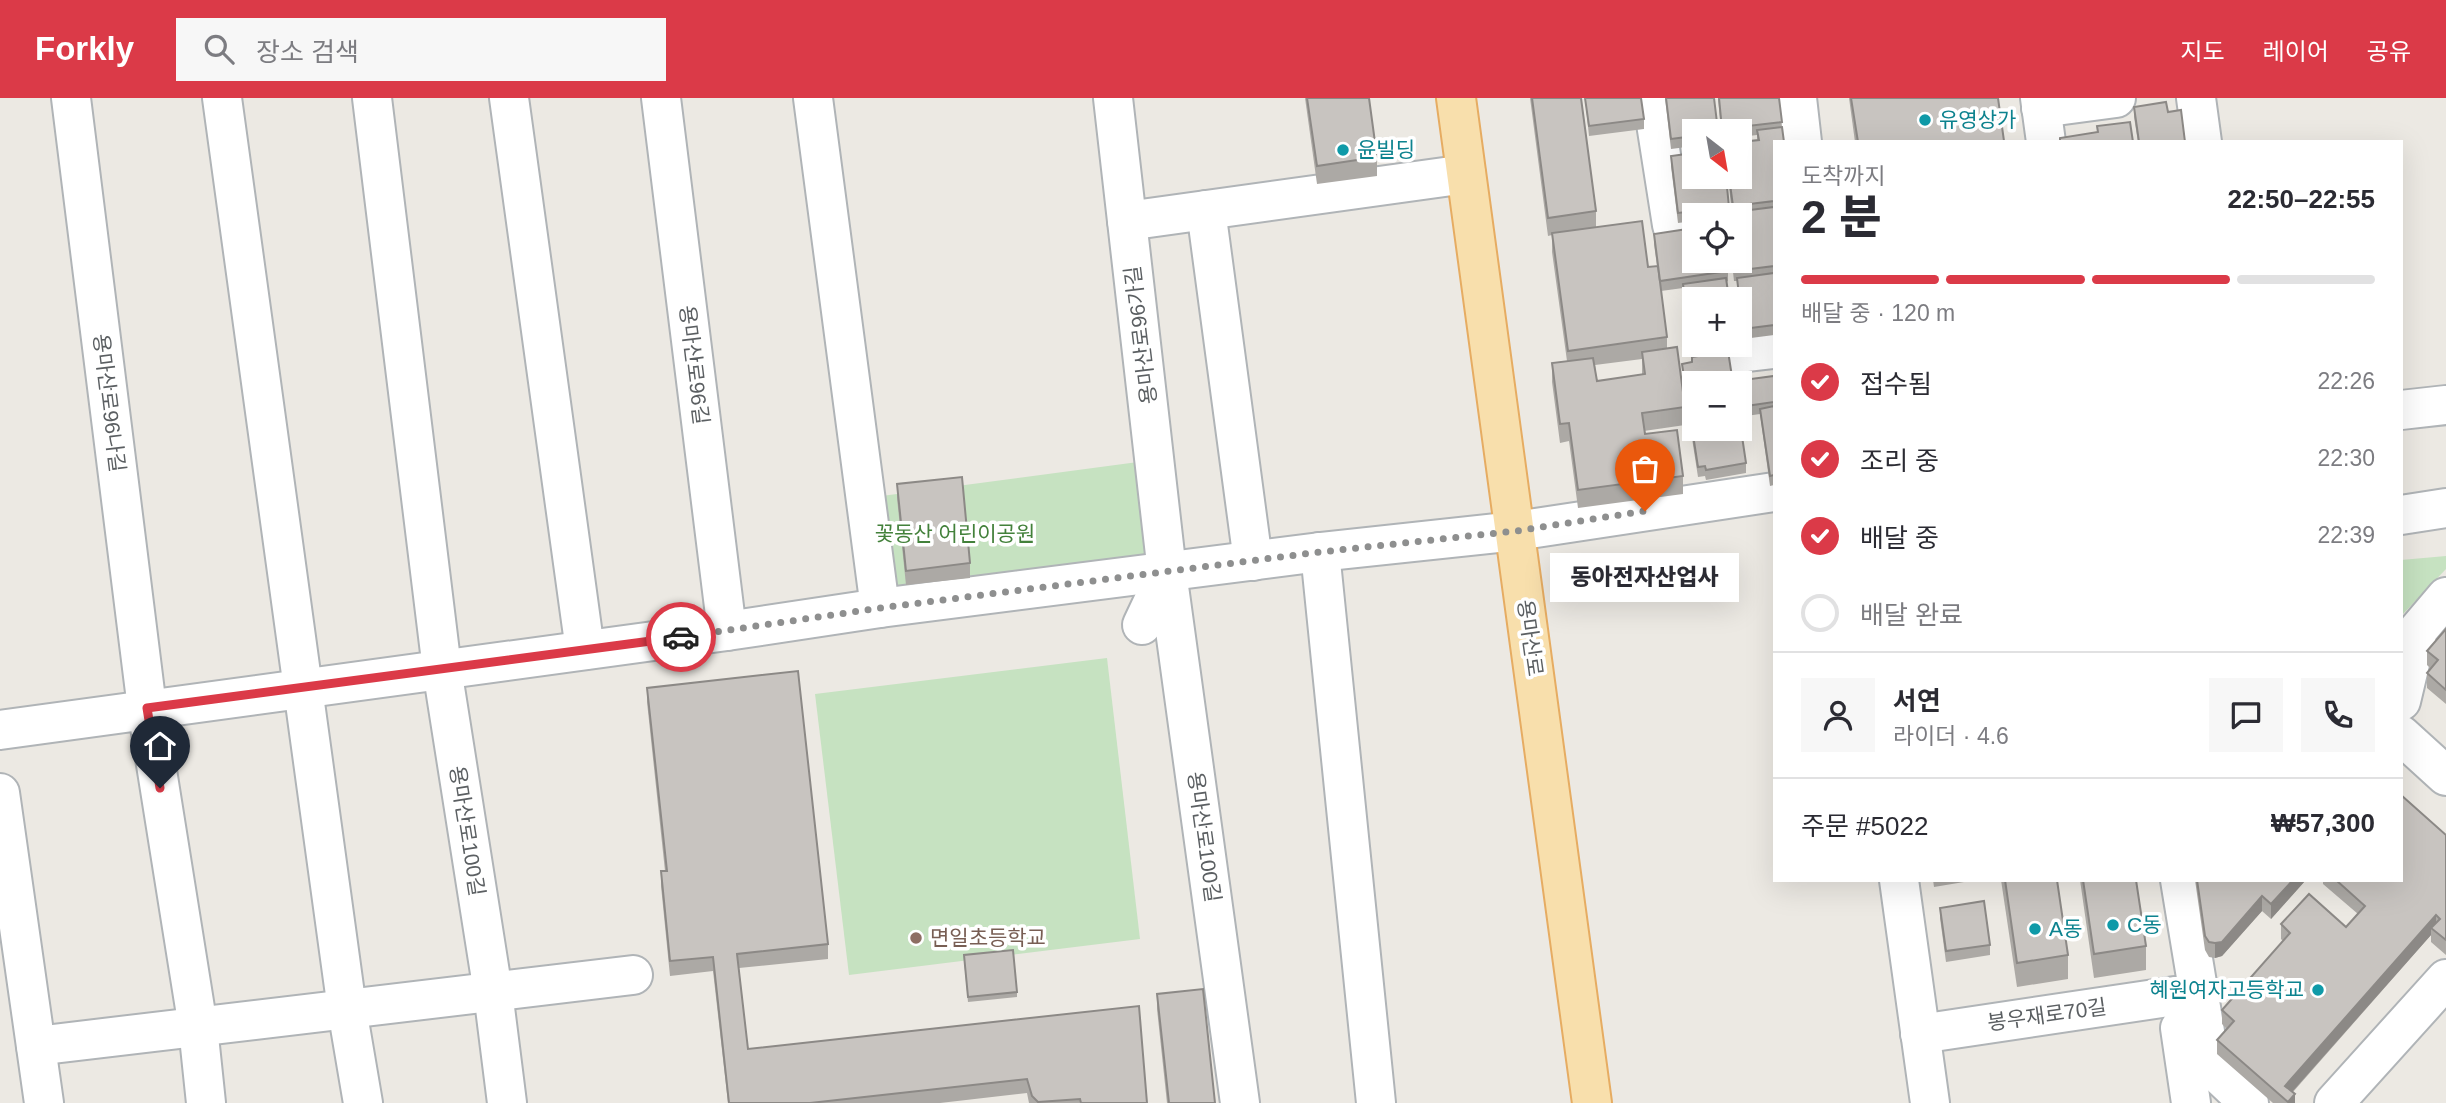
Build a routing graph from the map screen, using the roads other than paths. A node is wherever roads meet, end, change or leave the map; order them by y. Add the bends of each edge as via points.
1 (71, 98) edge
2 (222, 98) edge
3 (372, 98) edge
4 (509, 98) edge
5 (661, 98) edge
6 (813, 98) edge
7 (1113, 98) edge
8 (1456, 98) edge
9 (1652, 98) edge
10 (1797, 98) edge
11 (2116, 98) edge
12 (2196, 98) edge
13 (2043, 116) edge
14 (1802, 140) edge
15 (2202, 140) edge
16 (1466, 174) junction
17 (1206, 210) junction
18 (1127, 221) junction
19 (1672, 225) dead end
20 (1773, 349) edge
21 (1752, 352) edge
22 (2446, 405) edge
23 (2403, 410) edge
24 (1773, 492) edge
25 (2446, 508) edge
26 (2403, 515) edge
27 (1516, 531) junction
28 (1320, 552) junction
29 (1252, 561) junction
30 (1167, 572) junction
31 (2446, 597) edge
32 (880, 608) junction
33 (1142, 625) dead end
34 (727, 631) junction
35 (585, 650) junction
36 (442, 669) junction
37 (304, 687) junction
38 (2403, 692) edge
39 (147, 708) junction
40 (0, 730) edge
41 (2403, 736) edge
42 (2446, 776) edge
43 (0, 793) edge
44 (1899, 882) edge
45 (2157, 882) edge
46 (2180, 882) edge
47 (634, 975) dead end
48 (2446, 979) edge
49 (493, 992) junction
50 (2175, 996) junction
51 (346, 1009) junction
52 (198, 1027) junction
53 (1920, 1034) junction
54 (36, 1046) junction
55 (44, 1103) edge
56 (206, 1103) edge
57 (363, 1103) edge
58 (507, 1103) edge
59 (1240, 1103) edge
60 (1376, 1103) edge
61 (1592, 1103) edge
62 (1930, 1103) edge
63 (2191, 1103) edge
64 (2249, 1103) edge
65 (2334, 1103) edge

1 - 39 street, 용마산로96나길
2 - 37 street
3 - 36 street, 용마산로100길
4 - 35 street
5 - 34 street, 용마산로96길
6 - 32 street
7 - 18 street, 용마산로96가길
8 - 16 main road, 용마산로
9 - 19 street
10 - 14 street
11 - 13 street
12 - 15 street
16 - 17 street
16 - 27 main road, 용마산로
17 - 18 street
17 - 29 street
18 - 30 street, 용마산로96가길
20 - 21 street
22 - 23 street
24 - 27 street
25 - 26 street
27 - 28 street
27 - 61 main road, 용마산로
28 - 29 street
28 - 60 street
29 - 30 street
30 - 32 street
30 - 33 street
30 - 59 street, 용마산로100길
31 - 38 street via 2417,631
32 - 34 street
34 - 35 street
35 - 36 street
36 - 37 street
36 - 49 street, 용마산로100길
37 - 39 street
37 - 51 street
39 - 40 street
39 - 52 street
41 - 42 street
43 - 54 street
44 - 53 street
45 - 50 street
46 - 64 street via 2210,1062
47 - 49 street
48 - 65 street
49 - 51 street
49 - 58 street, 용마산로100길
50 - 53 street, 봉우재로70길
50 - 63 street
51 - 52 street
51 - 57 street
52 - 54 street
52 - 56 street
53 - 62 street
54 - 55 street

